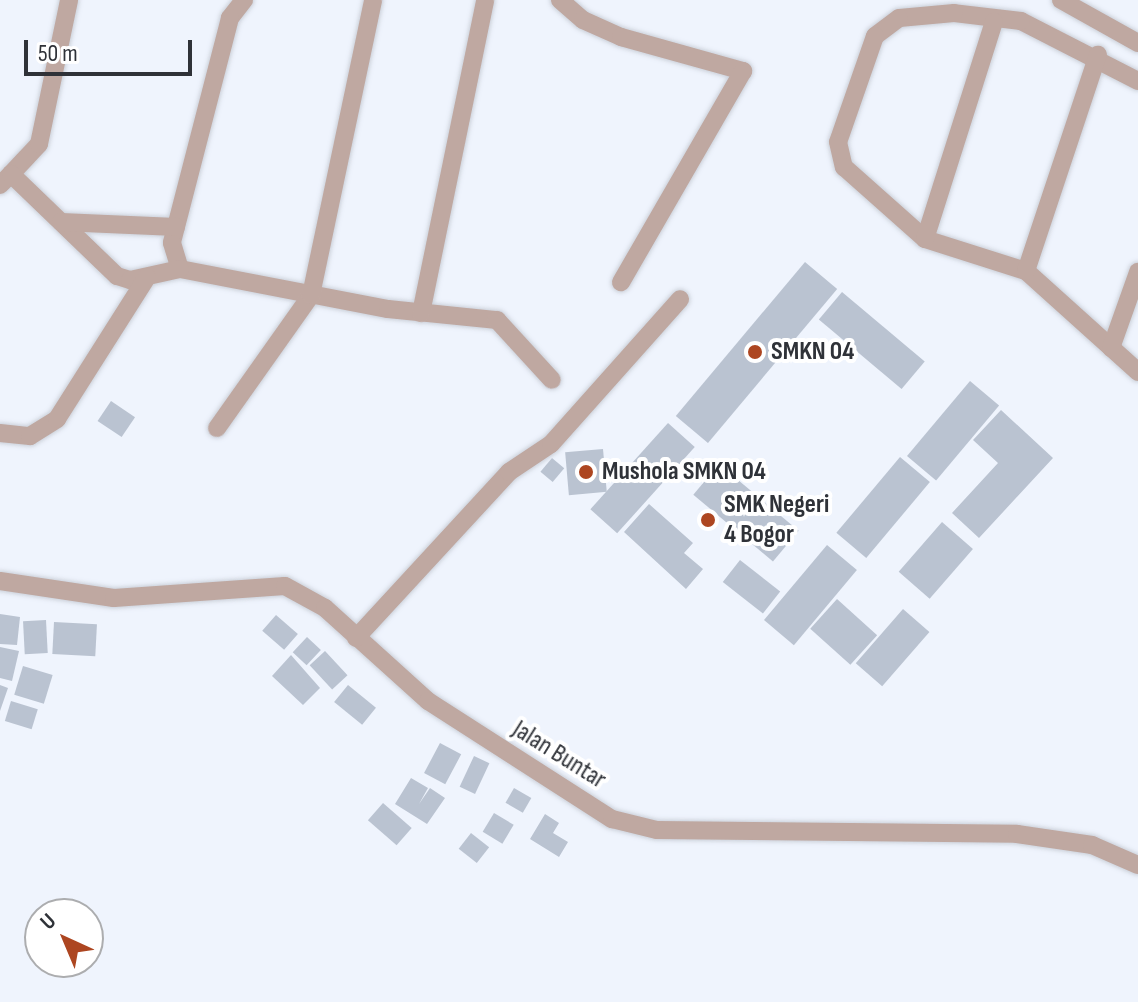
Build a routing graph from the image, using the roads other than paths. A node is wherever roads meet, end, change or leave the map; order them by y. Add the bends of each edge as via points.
1 (69, 0) edge
2 (224, 0) edge
3 (244, 0) edge
4 (373, 0) edge
5 (485, 0) edge
6 (560, 0) edge
7 (1061, 0) edge
8 (230, 18) junction
9 (994, 22) junction
10 (1138, 43) edge
11 (1098, 55) junction
12 (1138, 81) edge
13 (5, 179) edge
14 (61, 222) junction
15 (176, 227) junction
16 (925, 239) junction
17 (180, 269) junction
18 (1026, 271) junction
19 (1138, 272) edge
20 (147, 277) junction
21 (621, 282) dead end
22 (311, 295) junction
23 (680, 299) dead end
24 (421, 313) junction
25 (1111, 348) junction
26 (1138, 372) edge
27 (552, 380) dead end
28 (217, 428) dead end
29 (0, 433) edge
30 (0, 581) edge
31 (356, 638) junction
32 (1138, 865) edge

1 - 13 street via 39,144
2 - 8 street
3 - 8 street
4 - 22 street
5 - 24 street
6 - 21 street via 583,20 621,37 743,71
7 - 10 street
8 - 15 street
9 - 11 street via 1021,21
9 - 16 street
9 - 16 street via 954,13 884,26 838,142 844,167
11 - 12 street
11 - 18 street
13 - 14 street
14 - 15 street
14 - 20 street via 104,268 130,280
15 - 17 street via 173,259
16 - 18 street
17 - 20 street
17 - 22 street
18 - 25 street
19 - 25 street
20 - 29 street via 57,419 30,436
22 - 24 street
22 - 28 street
23 - 31 street via 551,444 509,472
24 - 27 street via 497,320
25 - 26 street
30 - 31 street, Jalan Buntar via 114,598 285,586 325,608
31 - 32 street, Jalan Buntar via 428,701 612,819 657,830 1017,834 1092,845

